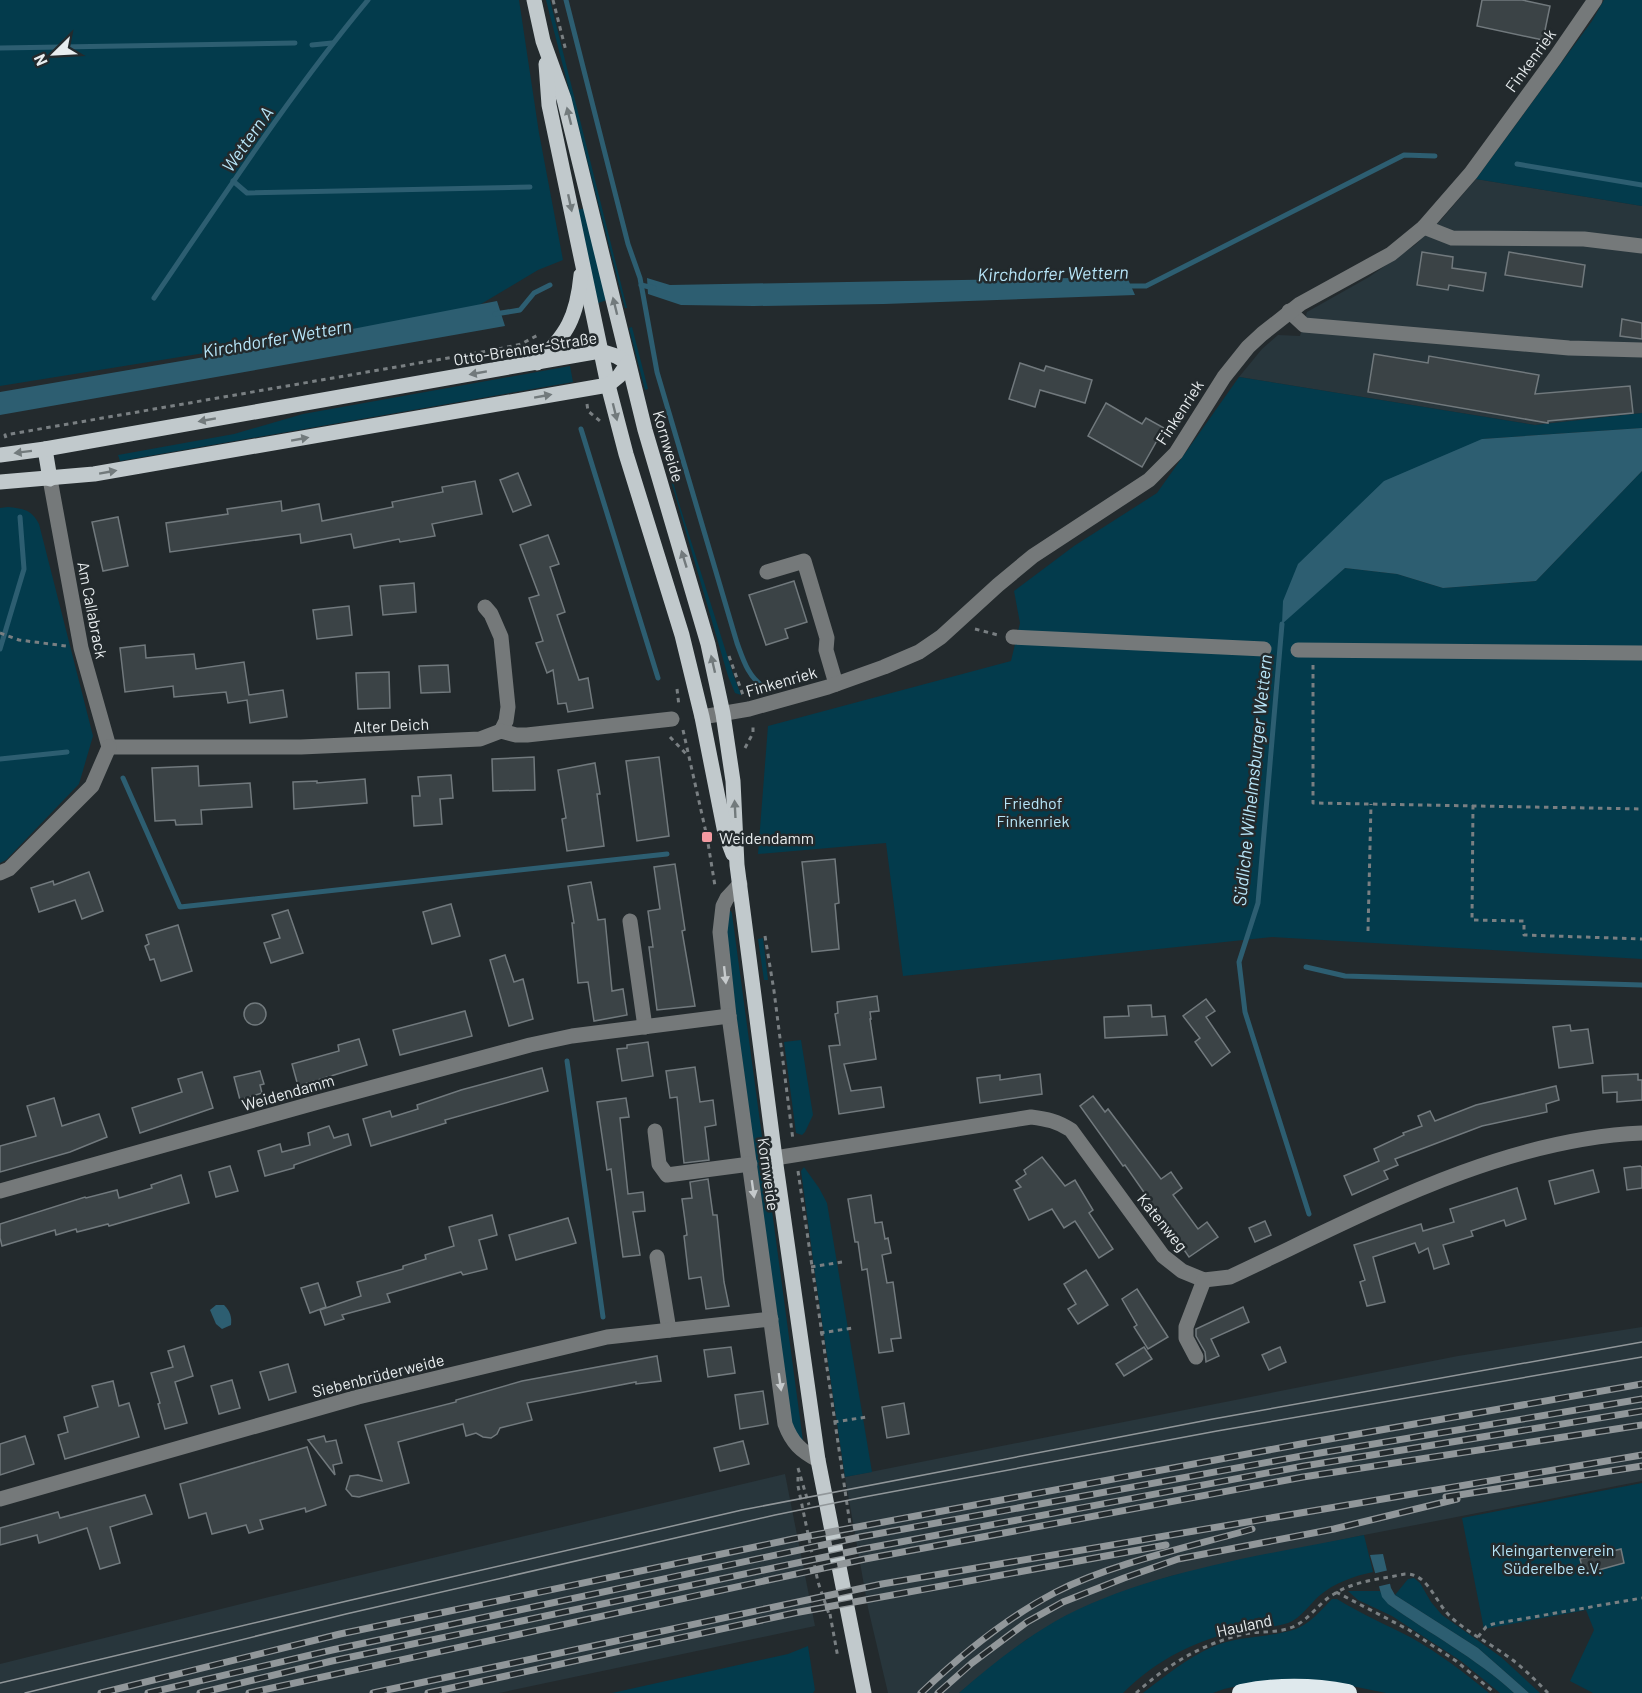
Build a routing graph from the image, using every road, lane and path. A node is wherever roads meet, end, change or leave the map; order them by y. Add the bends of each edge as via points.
1 (534, 0) edge
2 (1595, 0) edge
3 (543, 41) junction
4 (1424, 227) junction
5 (1642, 246) edge
6 (582, 260) junction
7 (1289, 311) junction
8 (545, 328) dead end
9 (1642, 350) edge
10 (600, 351) junction
11 (536, 363) junction
12 (628, 363) junction
13 (608, 385) junction
14 (587, 404) dead end
15 (603, 424) dead end
16 (45, 448) junction
17 (3, 449) edge
18 (50, 479) junction
19 (0, 482) edge
20 (767, 572) dead end
21 (484, 607) dead end
22 (956, 623) junction
23 (0, 633) edge
24 (1013, 637) joint
25 (81, 648) junction
26 (1264, 649) dead end
27 (1305, 651) joint
28 (1642, 653) edge
29 (836, 684) junction
30 (748, 710) junction
31 (723, 714) junction
32 (702, 717) junction
33 (672, 719) dead end
34 (656, 721) junction
35 (501, 730) junction
36 (109, 747) junction
37 (743, 752) dead end
38 (1371, 804) junction
39 (1473, 805) junction
40 (1642, 809) edge
41 (737, 865) junction
42 (0, 873) edge
43 (740, 884) junction
44 (715, 886) dead end
45 (630, 921) dead end
46 (1368, 931) dead end
47 (764, 933) dead end
48 (1642, 939) edge
49 (729, 1016) junction
50 (645, 1027) junction
51 (655, 1131) dead end
52 (1642, 1133) edge
53 (795, 1154) junction
54 (775, 1158) junction
55 (750, 1164) junction
56 (0, 1191) edge
57 (657, 1257) dead end
58 (842, 1262) dead end
59 (811, 1267) junction
60 (1204, 1280) junction
61 (771, 1319) junction
62 (853, 1328) dead end
63 (669, 1330) junction
64 (820, 1333) junction
65 (1196, 1357) dead end
66 (867, 1417) dead end
67 (834, 1422) junction
68 (818, 1460) junction
69 (798, 1472) dead end
70 (0, 1499) edge
71 (853, 1546) dead end
72 (1336, 1592) junction
73 (1642, 1598) edge
74 (831, 1619) dead end
75 (1478, 1637) junction
76 (864, 1693) edge
77 (1136, 1693) edge
78 (1241, 1693) edge
79 (1348, 1693) edge
80 (1495, 1693) edge
81 (1548, 1693) edge

1 - 3 main road, Kornweide
2 - 4 street, Finkenriek via 1471,173
3 -> 6 main road, Kornweide via 549,105
12 -> 3 main road, Kornweide via 564,99
4 - 5 street via 1452,238 1584,239
4 - 7 street, Finkenriek via 1391,254
6 - 10 main road, Kornweide
6 - 11 main road via 580,292 568,327
7 - 9 street via 1304,326 1569,348
7 - 22 street, Finkenriek via 1235,362 1176,453 1158,473 1026,562
8 - 17 path via 531,340 494,350 5,435
10 - 11 main road, Otto-Brenner-Straße
10 - 12 main road, Otto-Brenner-Straße
10 - 13 main road, Kornweide
11 -> 16 main road, Otto-Brenner-Straße
12 - 13 main road
31 -> 12 main road, Kornweide via 708,644
18 -> 13 main road
13 -> 32 main road, Kornweide
14 - 15 path via 588,411
16 -> 17 main road, Otto-Brenner-Straße
16 - 18 main road
18 - 19 main road
18 - 25 street, Am Callabrack
20 - 29 street via 804,561
21 - 35 street via 501,637 508,707
22 - 24 path
22 - 29 street, Finkenriek via 919,652
23 - 25 path via 19,640
24 - 26 street
25 - 36 street, Am Callabrack
27 - 28 street
27 - 38 path via 1313,803
29 - 30 street, Finkenriek
30 - 31 street, Finkenriek
30 - 37 path via 753,733
31 - 32 street, Finkenriek
41 -> 31 main road, Kornweide via 734,790
32 - 41 main road, Kornweide via 725,833
33 - 34 street, Alter Deich
34 - 35 street, Alter Deich via 527,735
34 - 44 path via 689,757
35 - 36 street, Alter Deich via 480,739 301,747
36 - 42 street via 92,786 9,869
38 - 39 path
38 - 46 path
39 - 40 path
39 - 48 path via 1472,920 1524,921 1524,935
41 - 43 main road, Kornweide
43 -> 49 street, Kornweide via 727,898 721,917
43 - 54 main road, Kornweide
45 - 50 street
47 - 53 path
49 - 50 street, Weidendamm
49 - 55 street, Kornweide
50 - 56 street, Weidendamm via 530,1045
51 - 55 street via 659,1164 667,1175
52 - 60 street via 1567,1143 1470,1169 1230,1277
53 - 54 street, Katenweg
53 - 59 path
53 - 60 street, Katenweg via 1031,1117 1059,1122 1071,1130 1163,1256 1182,1271
54 - 68 main road, Kornweide
55 -> 61 street, Kornweide
57 - 63 street
58 - 59 path
59 - 64 path
60 - 65 street via 1186,1327 1186,1338
61 - 63 street, Siebenbrüderweide
61 -> 68 street, Kornweide via 785,1424 801,1451
62 - 64 path
63 - 70 street, Siebenbrüderweide via 607,1337 358,1397
64 - 67 path
66 - 67 path
67 - 71 path
68 - 76 main road, Kornweide
69 - 74 path via 818,1582
72 - 75 path, Hauland via 1357,1584 1414,1574 1453,1619
72 - 77 path, Hauland via 1290,1628 1245,1634 1208,1646 1168,1667
72 - 80 path via 1409,1630
73 - 75 path via 1493,1624
75 - 81 path via 1509,1657
78 - 79 highway via 1277,1688

